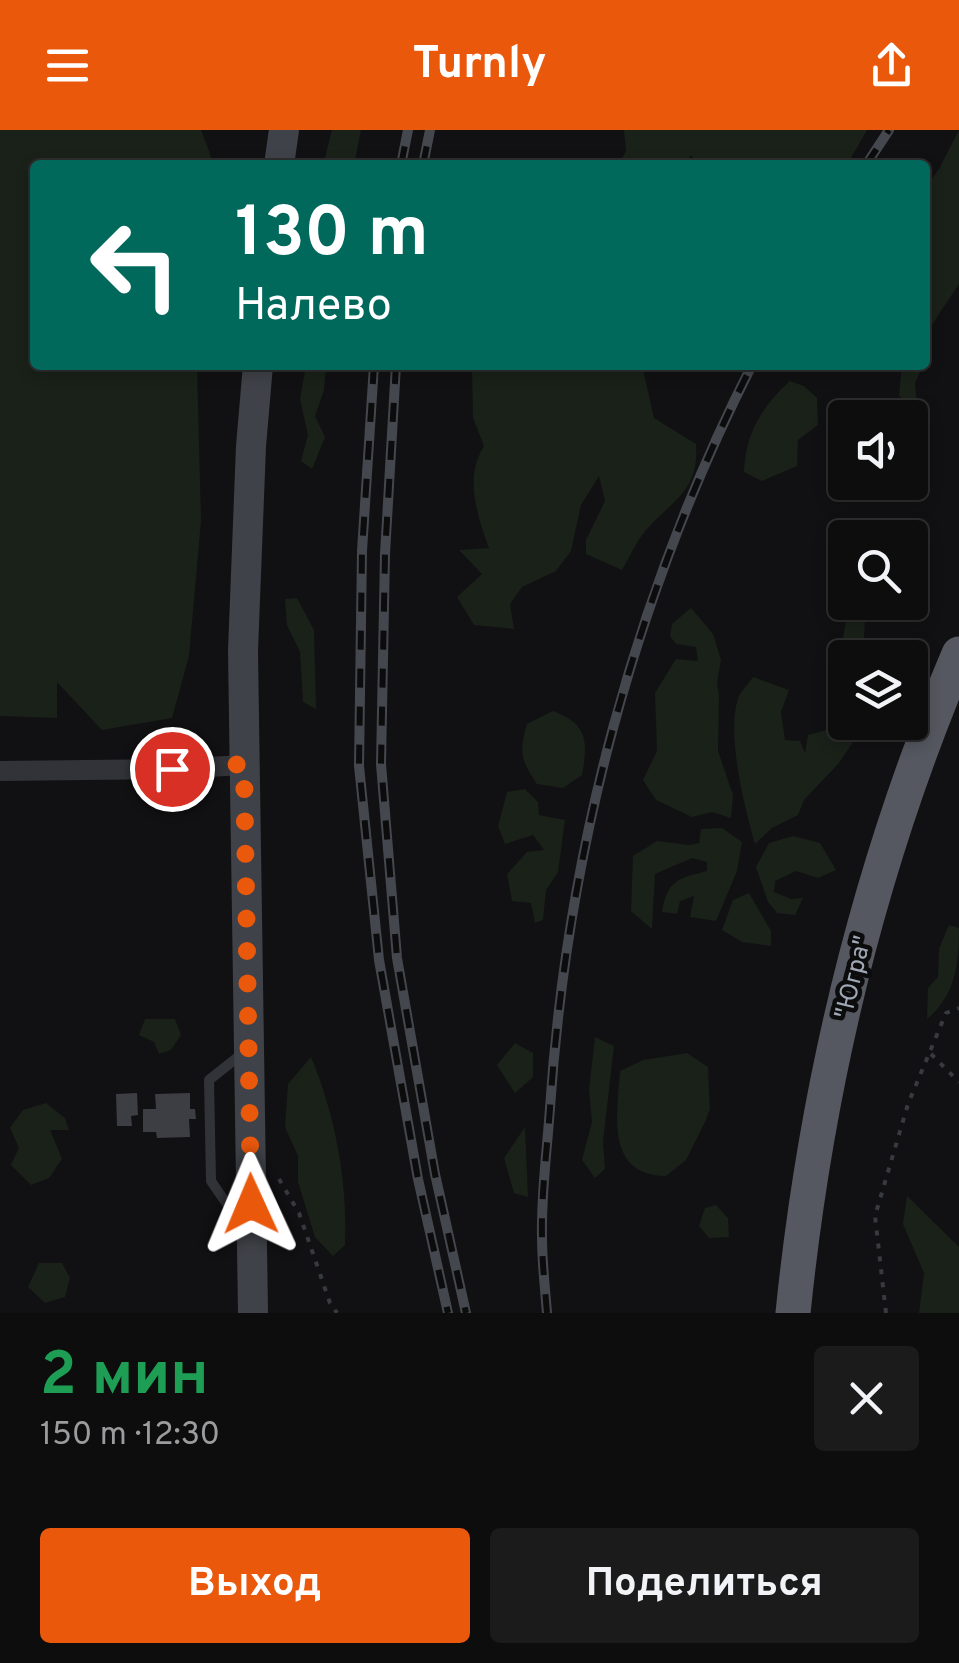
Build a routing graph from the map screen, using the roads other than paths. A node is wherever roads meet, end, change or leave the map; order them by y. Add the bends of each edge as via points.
1 (284, 130) edge
2 (280, 160) edge
3 (258, 370) edge
4 (959, 654) edge
5 (244, 764) junction
6 (0, 771) edge
7 (248, 1050) junction
8 (252, 1239) junction
9 (253, 1313) edge
10 (793, 1313) edge

1 - 2 main road
3 - 5 main road via 245,578
4 - 10 highway, "Югра" via 871,901 820,1112
5 - 6 street
5 - 7 main road
7 - 8 main road
7 - 8 lane via 208,1080 211,1181
8 - 9 main road

